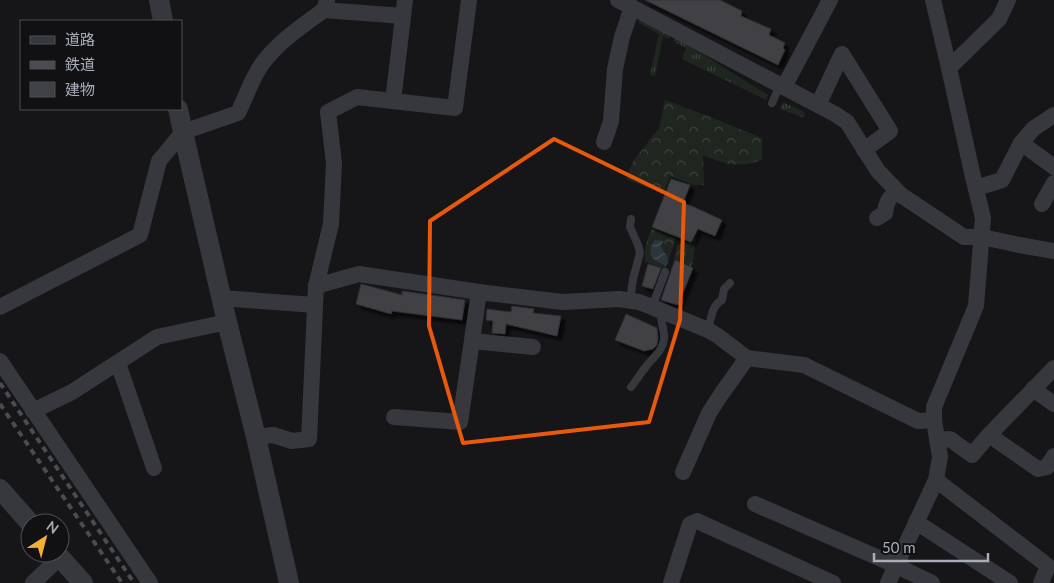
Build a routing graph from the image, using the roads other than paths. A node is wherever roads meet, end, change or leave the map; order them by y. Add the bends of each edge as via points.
1 (159, 0) edge
2 (406, 0) edge
3 (469, 0) edge
4 (830, 0) edge
5 (933, 0) edge
6 (1008, 0) edge
7 (625, 4) edge
8 (326, 5) edge
9 (403, 16) junction
10 (163, 20) edge
11 (949, 68) junction
12 (782, 86) junction
13 (393, 101) junction
14 (772, 103) dead end
15 (818, 105) junction
16 (178, 110) edge
17 (1054, 115) edge
18 (183, 132) junction
19 (604, 142) dead end
20 (1021, 143) junction
21 (864, 150) junction
22 (1054, 167) edge
23 (1054, 183) edge
24 (976, 188) junction
25 (897, 191) junction
26 (1042, 204) dead end
27 (877, 218) dead end
28 (631, 219) dead end
29 (982, 237) junction
30 (1054, 251) edge
31 (665, 272) dead end
32 (730, 283) dead end
33 (316, 286) junction
34 (479, 292) junction
35 (221, 298) junction
36 (630, 301) junction
37 (315, 304) junction
38 (0, 307) edge
39 (657, 309) junction
40 (227, 322) junction
41 (708, 330) junction
42 (472, 341) junction
43 (533, 347) dead end
44 (747, 358) junction
45 (0, 361) edge
46 (118, 363) junction
47 (1054, 368) edge
48 (631, 387) dead end
49 (1033, 389) junction
50 (1054, 404) edge
51 (33, 412) junction
52 (394, 417) dead end
53 (934, 420) junction
54 (989, 434) junction
55 (256, 437) junction
56 (937, 440) junction
57 (1054, 456) edge
58 (154, 468) dead end
59 (683, 472) dead end
60 (936, 480) junction
61 (0, 489) edge
62 (755, 504) dead end
63 (21, 513) edge
64 (916, 522) junction
65 (51, 563) edge
66 (65, 563) edge
67 (895, 565) junction
68 (33, 583) edge
69 (83, 583) edge
70 (150, 583) edge
71 (288, 583) edge
72 (671, 583) edge
73 (832, 583) edge
74 (888, 583) edge
75 (932, 583) edge
76 (1010, 583) edge
77 (1041, 583) edge

1 - 10 street
2 - 9 street
3 - 13 street via 456,108
4 - 12 street
5 - 11 street
6 - 11 street via 999,19
7 - 12 street
7 - 19 street via 611,121
8 - 9 street
8 - 18 street via 272,51 238,113
9 - 13 street
11 - 24 street
12 - 14 lane
12 - 15 street
13 - 33 street via 357,97 328,112 334,163 331,224
15 - 21 street via 847,122
15 - 21 street via 842,54 890,131
16 - 18 street
17 - 20 street via 1033,129
18 - 35 street
18 - 38 street via 159,161 140,236
20 - 22 street
20 - 24 street via 1002,180
21 - 25 street
23 - 26 street
24 - 29 street via 983,218
25 - 27 street via 886,203 885,212
25 - 29 street via 964,237
28 - 36 lane via 630,227 640,253
29 - 30 street
29 - 53 street via 976,306 934,407
31 - 39 lane
32 - 41 lane via 724,289 722,300 714,307
33 - 34 street via 359,274
33 - 37 street
34 - 36 street via 563,302
34 - 42 street
35 - 37 street
35 - 40 street
36 - 39 street
37 - 55 street via 308,439 292,440 273,435
39 - 41 street
39 - 48 lane via 665,336 662,349
40 - 46 street via 158,337
40 - 55 street
41 - 44 street
42 - 43 street
42 - 52 street via 460,422
44 - 53 street via 804,365 918,421
44 - 59 street via 709,413
45 - 51 street
46 - 51 street
46 - 58 street
47 - 49 street
49 - 50 street
49 - 54 street
51 - 70 street
53 - 56 street
54 - 56 street via 972,455 950,439
54 - 57 street via 1038,469 1047,467
55 - 71 street
56 - 60 street via 940,457
60 - 64 street
60 - 77 street via 1048,566
61 - 63 street
62 - 67 street
64 - 67 street
64 - 76 street
65 - 68 street
66 - 69 street
67 - 74 street
67 - 75 street
72 - 73 street via 690,524 696,521

